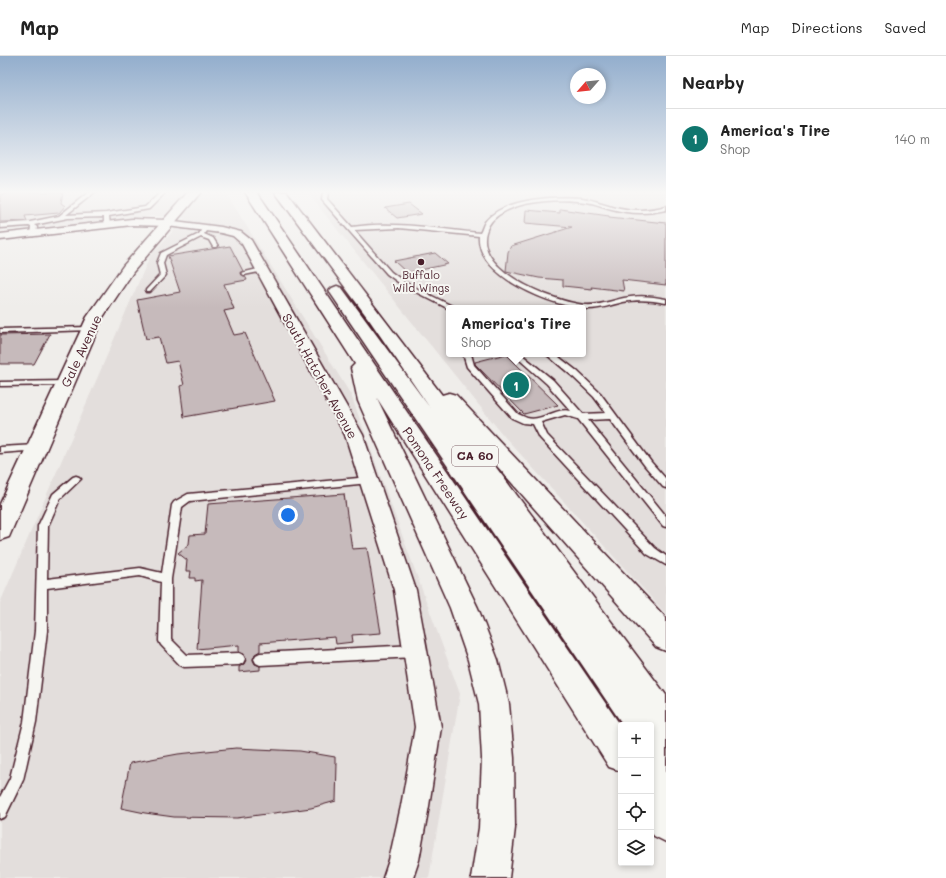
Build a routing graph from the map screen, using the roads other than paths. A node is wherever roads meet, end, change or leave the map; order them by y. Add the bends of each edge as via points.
1 (27, 230) edge
2 (162, 230) edge
3 (197, 230) edge
4 (276, 230) edge
5 (288, 230) edge
6 (295, 230) edge
7 (310, 230) edge
8 (351, 230) edge
9 (439, 230) edge
10 (484, 230) edge
11 (203, 232) junction
12 (482, 235) junction
13 (0, 237) edge
14 (181, 245) junction
15 (215, 246) dead end
16 (184, 253) dead end
17 (148, 291) dead end
18 (666, 301) edge
19 (446, 305) edge
20 (580, 305) edge
21 (586, 306) edge
22 (376, 318) junction
23 (90, 329) junction
24 (0, 331) edge
25 (358, 357) junction
26 (469, 357) edge
27 (521, 357) edge
28 (554, 357) edge
29 (66, 382) junction
30 (0, 384) edge
31 (613, 416) junction
32 (581, 417) junction
33 (536, 421) junction
34 (36, 448) junction
35 (0, 450) edge
36 (76, 479) dead end
37 (368, 480) junction
38 (666, 485) edge
39 (666, 523) edge
40 (0, 530) edge
41 (666, 561) edge
42 (166, 579) junction
43 (42, 584) junction
44 (666, 638) edge
45 (415, 651) junction
46 (621, 657) junction
47 (239, 659) dead end
48 (260, 659) dead end
49 (666, 707) edge
50 (666, 721) edge
51 (624, 722) edge
52 (640, 722) edge
53 (654, 741) edge
54 (618, 750) edge
55 (666, 759) edge
56 (654, 765) edge
57 (666, 783) edge
58 (654, 806) edge
59 (0, 812) edge
60 (666, 824) edge
61 (398, 878) edge
62 (490, 878) edge

1 - 13 street, South Hatcher Avenue
2 - 23 main road, Gale Avenue via 128,269 95,317
3 - 11 street, South Hatcher Avenue
4 - 25 main road, Pomona Freeway / CA 60
5 - 51 main road
6 - 52 main road
7 - 22 main road, CA 60
8 - 19 lane via 383,268 396,279
9 - 12 lane
10 - 12 lane
11 - 14 lane
11 - 15 lane
11 - 37 street, South Hatcher Avenue via 237,234 247,242 253,272 354,435
12 - 20 lane via 486,254 501,272 527,289
14 - 16 lane
14 - 17 lane via 163,254 160,263 163,275
18 - 21 lane via 637,298 609,305
22 - 44 main road
22 - 46 main road, CA 60
23 - 24 lane
23 - 29 main road, Gale Avenue
25 - 54 main road, Pomona Freeway / CA 60 via 498,565
25 - 62 main road via 368,401 464,608 483,660 494,704 498,758 497,828
26 - 33 lane via 470,365 515,416 526,421
27 - 32 lane via 550,382
28 - 31 lane via 584,382
29 - 30 lane
29 - 34 main road, Gale Avenue
31 - 32 lane
31 - 38 lane
32 - 33 lane via 565,412
32 - 39 lane
33 - 41 lane via 543,436 651,551
34 - 35 lane
34 - 40 main road, Gale Avenue
36 - 43 lane via 56,497 43,526
37 - 42 lane via 188,498 177,505
37 - 45 street, South Hatcher Avenue via 405,590
42 - 43 lane via 140,572
42 - 47 lane via 165,642 184,660
43 - 59 lane via 41,631 30,722 16,780
45 - 48 lane
45 - 61 street, South Hatcher Avenue via 428,727 415,806
46 - 49 main road
46 - 50 main road, CA 60
53 - 55 main road
56 - 57 main road
58 - 60 main road

